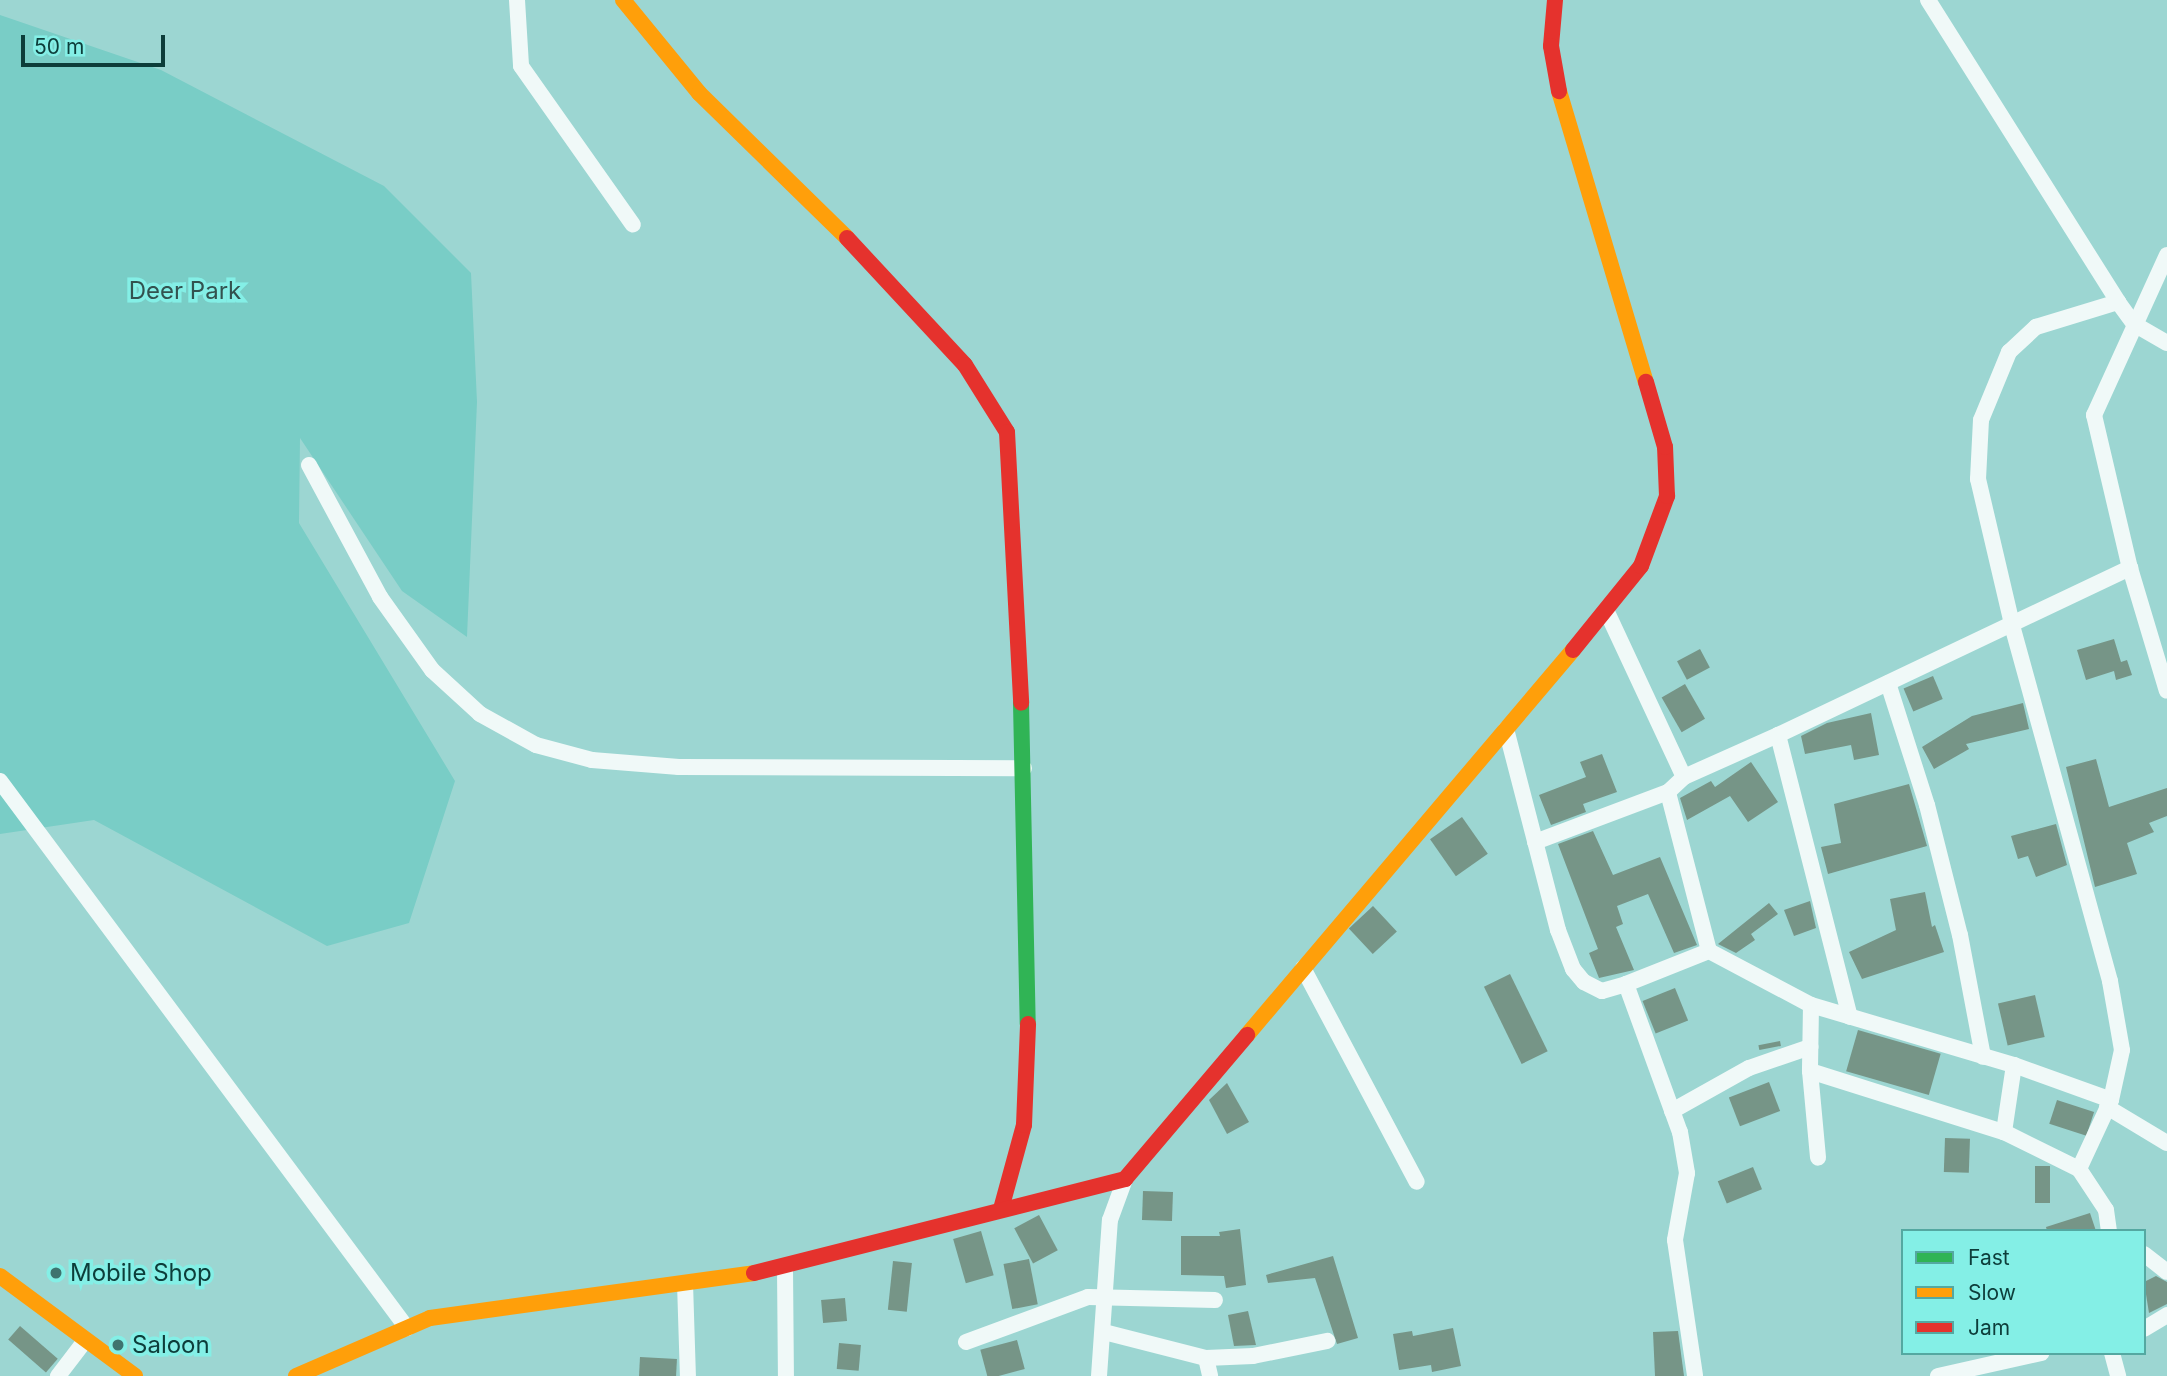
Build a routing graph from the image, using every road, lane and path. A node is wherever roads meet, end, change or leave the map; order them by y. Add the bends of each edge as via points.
1 (517, 0) edge
2 (623, 0) edge
3 (1555, 0) edge
4 (1928, 0) edge
5 (634, 225) dead end
6 (2167, 256) edge
7 (2118, 302) junction
8 (2134, 324) junction
9 (2167, 343) edge
10 (309, 465) dead end
11 (2130, 568) junction
12 (1606, 610) junction
13 (2012, 624) junction
14 (1888, 683) junction
15 (2167, 691) edge
16 (1506, 729) junction
17 (1778, 735) junction
18 (1024, 768) junction
19 (1684, 777) junction
20 (0, 781) edge
21 (1668, 792) junction
22 (1535, 842) junction
23 (1709, 951) junction
24 (1303, 968) junction
25 (1626, 984) junction
26 (1811, 1005) junction
27 (1850, 1017) junction
28 (1810, 1047) junction
29 (1983, 1057) junction
30 (2014, 1065) junction
31 (1810, 1071) junction
32 (2109, 1104) junction
33 (1672, 1111) junction
34 (2004, 1132) junction
35 (2167, 1143) edge
36 (1818, 1158) dead end
37 (2079, 1169) junction
38 (1125, 1179) junction
39 (1417, 1182) dead end
40 (1002, 1209) junction
41 (2111, 1229) edge
42 (2146, 1256) edge
43 (785, 1269) junction
44 (2167, 1272) edge
45 (0, 1276) edge
46 (685, 1283) junction
47 (1106, 1295) junction
48 (1215, 1300) dead end
49 (2167, 1315) edge
50 (407, 1328) junction
51 (2146, 1328) edge
52 (1104, 1332) junction
53 (1327, 1341) dead end
54 (84, 1342) junction
55 (966, 1342) dead end
56 (2032, 1355) edge
57 (2113, 1355) edge
58 (1206, 1358) junction
59 (58, 1376) edge
60 (135, 1376) edge
61 (296, 1376) edge
62 (688, 1376) edge
63 (786, 1376) edge
64 (1099, 1376) edge
65 (1210, 1376) edge
66 (1695, 1376) edge
67 (1938, 1376) edge
68 (2118, 1376) edge

1 - 5 street via 521,66
2 - 18 street via 699,93 881,271 991,401 1007,432 1013,482 1011,538
3 - 12 street via 1551,46 1558,88 1665,447 1667,496 1641,566
4 - 7 street
6 - 8 street
7 - 8 street
7 - 13 street via 2036,327 2009,352 1981,420 1978,479
8 - 9 street
8 - 11 street via 2113,381 2094,415
10 - 18 street via 380,597 432,670 480,714 536,745 592,760 679,767
11 - 13 street
11 - 15 street
12 - 16 street
12 - 19 street
13 - 14 street
13 - 32 street via 2110,981 2122,1050
14 - 17 street
14 - 29 street via 1931,818 1960,934
16 - 22 street
16 - 24 street
17 - 19 street
17 - 27 street
18 - 40 street via 1029,1011 1024,1125
19 - 21 street
20 - 50 street
21 - 22 street
21 - 23 street
22 - 25 street via 1573,969 1584,982 1602,991
23 - 25 street
23 - 26 street
24 - 38 street
24 - 39 street
25 - 33 street
26 - 27 street
26 - 28 street
27 - 29 street
28 - 31 street
28 - 33 street via 1749,1068
29 - 30 street
30 - 32 street
30 - 34 street
31 - 34 street
31 - 36 street
32 - 35 street
32 - 37 street
33 - 66 street via 1687,1173 1675,1240
34 - 37 street
37 - 41 street via 2106,1210
38 - 40 street
38 - 47 street via 1110,1220
40 - 43 street
42 - 44 street
43 - 46 street
43 - 63 street
45 - 54 street
46 - 50 street via 430,1318
46 - 62 street
47 - 48 street
47 - 52 street
47 - 55 street via 1061,1305
49 - 51 street
50 - 61 street
52 - 58 street
52 - 64 street
53 - 58 street via 1253,1356
54 - 59 street
54 - 60 street
56 - 67 street
57 - 68 street
58 - 65 street

